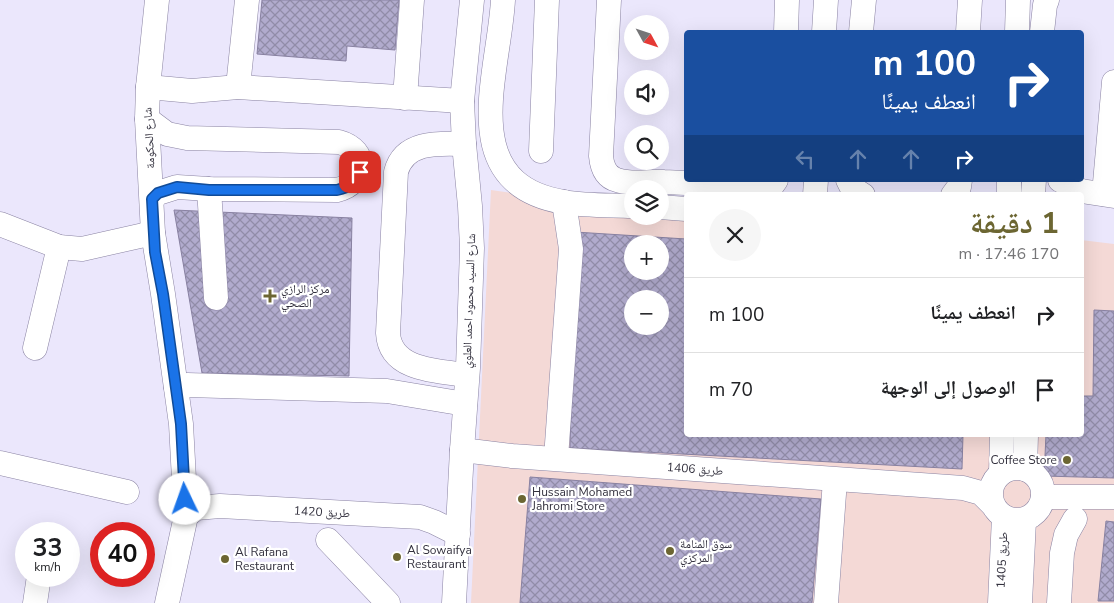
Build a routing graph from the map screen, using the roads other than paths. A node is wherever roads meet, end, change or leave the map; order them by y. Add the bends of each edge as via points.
1 (157, 0) edge
2 (166, 0) edge
3 (247, 0) edge
4 (412, 0) edge
5 (472, 0) edge
6 (547, 0) edge
7 (609, 0) edge
8 (787, 0) edge
9 (826, 0) edge
10 (864, 0) edge
11 (970, 0) edge
12 (1018, 0) edge
13 (1047, 0) edge
14 (503, 1) edge
15 (786, 30) edge
16 (824, 30) edge
17 (861, 30) edge
18 (968, 30) edge
19 (1017, 30) edge
20 (1042, 30) edge
21 (152, 44) junction
22 (1114, 82) edge
23 (491, 86) junction
24 (148, 87) junction
25 (238, 87) junction
26 (463, 93) junction
27 (405, 98) junction
28 (146, 120) junction
29 (464, 144) junction
30 (541, 151) dead end
31 (775, 182) edge
32 (849, 182) edge
33 (1064, 182) edge
34 (209, 190) junction
35 (858, 192) edge
36 (1089, 194) edge
37 (152, 199) junction
38 (564, 202) junction
39 (624, 206) edge
40 (669, 208) edge
41 (684, 209) edge
42 (0, 224) edge
43 (153, 233) junction
44 (59, 247) junction
45 (216, 298) dead end
46 (35, 348) dead end
47 (467, 375) junction
48 (176, 387) junction
49 (465, 404) junction
50 (1002, 437) edge
51 (1026, 437) edge
52 (462, 450) junction
53 (556, 458) junction
54 (0, 463) edge
55 (1025, 468) junction
56 (1001, 473) junction
57 (835, 480) junction
58 (126, 492) dead end
59 (1043, 497) junction
60 (1114, 497) edge
61 (1007, 514) junction
62 (186, 516) junction
63 (1075, 519) dead end
64 (458, 534) junction
65 (328, 540) dead end
66 (37, 587) edge
67 (35, 603) edge
68 (167, 603) edge
69 (388, 603) edge
70 (454, 603) edge
71 (826, 603) edge
72 (1000, 603) edge
73 (1020, 603) edge
74 (1059, 603) edge

1 - 21 street, شارع الحكومة
2 - 21 street
3 - 25 street
4 - 27 street
5 - 26 street, شارع السيد محمود احمد العلوي
6 - 30 street
7 - 31 street via 601,156 602,166 608,174 626,182 761,190
8 - 15 street
9 - 16 street
10 - 17 street
11 - 18 street
12 - 19 street
13 - 20 street
14 - 23 street
21 - 24 street, شارع الحكومة
22 - 36 street
23 - 26 street
23 - 38 street via 492,143 499,160 519,186 534,194
24 - 25 street via 192,91
24 - 28 street, شارع الحكومة
25 - 27 street
26 - 27 street
26 - 29 street, شارع السيد محمود احمد العلوي
28 - 34 street via 167,134 187,138 339,142 349,145 360,161 360,172 348,188
28 - 37 street, شارع الحكومة
29 - 47 street, شارع السيد محمود احمد العلوي via 472,248
29 - 47 street via 434,143 418,147 406,154 398,165 388,332 392,350 407,363
32 - 35 street
33 - 36 street
34 - 37 street via 177,187 158,193
34 - 45 street
37 - 43 street, شارع الحكومة
38 - 39 street
38 - 53 street via 571,249
40 - 41 street
42 - 44 street
43 - 44 street via 82,249
43 - 48 street, شارع الحكومة
44 - 46 street
47 - 49 street, شارع السيد محمود احمد العلوي
48 - 49 street via 387,391
48 - 62 street, شارع الحكومة
49 - 52 street, شارع السيد محمود احمد العلوي
50 - 56 street
51 - 55 street
52 - 53 street, طريق 1406
52 - 64 street, شارع السيد محمود احمد العلوي
53 - 57 street, طريق 1406
54 - 58 street
55 - 56 street via 1012,468
55 - 59 street via 1039,479
56 - 61 street via 990,492
57 - 61 street, طريق 1406 via 963,488 980,493
57 - 71 street
59 - 60 street
59 - 61 street via 1034,514
61 - 72 street, طريق 1405
61 - 73 street, طريق 1405
62 - 64 street, طريق 1420 via 196,508 220,506 420,517
62 - 68 street, شارع الحكومة
63 - 74 street via 1066,535 1062,553
64 - 70 street, شارع السيد محمود احمد العلوي
65 - 69 street
66 - 67 street

